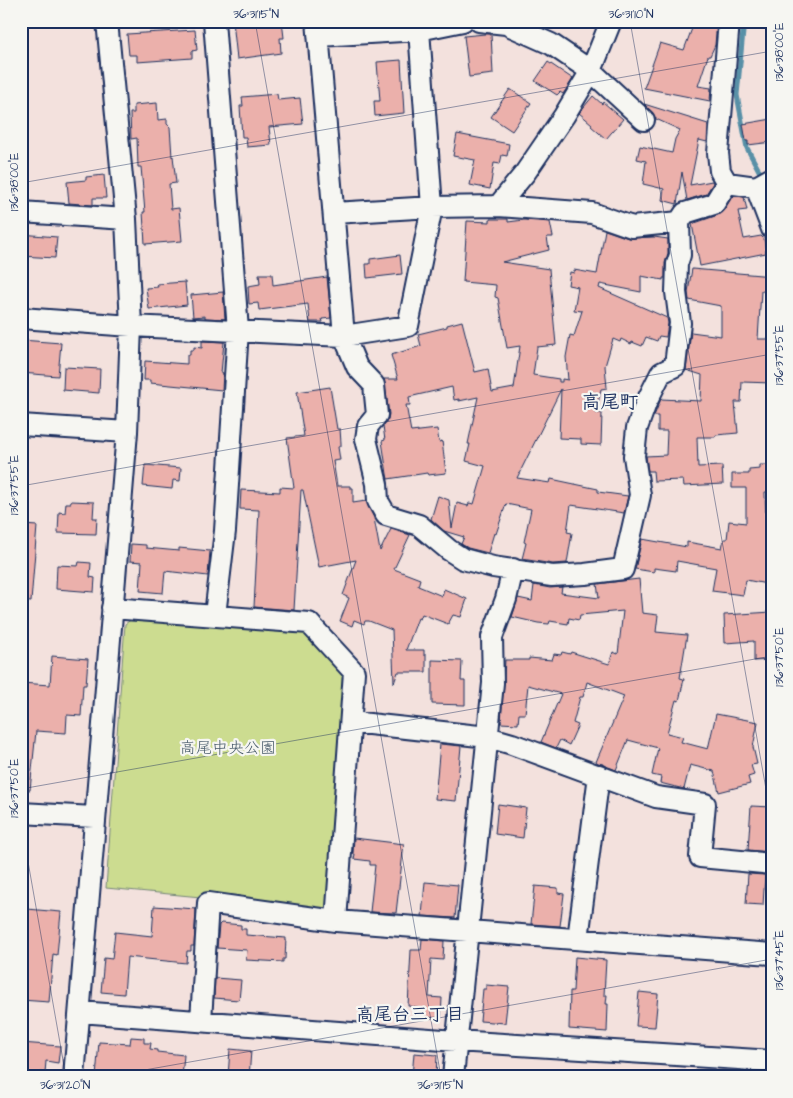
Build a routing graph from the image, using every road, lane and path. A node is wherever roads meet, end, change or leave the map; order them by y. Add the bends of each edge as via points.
1 (107, 21) edge
2 (214, 21) edge
3 (462, 21) edge
4 (479, 21) edge
5 (611, 21) edge
6 (729, 21) edge
7 (318, 29) edge
8 (419, 30) junction
9 (591, 71) junction
10 (644, 120) dead end
11 (764, 182) edge
12 (727, 183) junction
13 (498, 206) junction
14 (432, 207) junction
15 (21, 212) edge
16 (334, 213) junction
17 (126, 219) junction
18 (679, 222) junction
19 (772, 229) edge
20 (21, 318) edge
21 (131, 326) junction
22 (238, 330) junction
23 (344, 336) junction
24 (21, 425) edge
25 (126, 432) junction
26 (513, 569) junction
27 (112, 608) junction
28 (215, 615) junction
29 (351, 722) junction
30 (488, 737) junction
31 (599, 775) junction
32 (21, 813) edge
33 (94, 817) junction
34 (772, 864) edge
35 (336, 921) junction
36 (468, 930) junction
37 (578, 940) junction
38 (772, 954) edge
39 (80, 1012) junction
40 (201, 1021) junction
41 (456, 1041) junction
42 (772, 1061) edge
43 (74, 1077) edge
44 (453, 1077) edge

1 - 17 street
2 - 22 street
3 - 8 street
4 - 9 street via 506,24 551,44
5 - 9 street
6 - 12 street via 718,153 720,171
7 - 8 street
7 - 16 street
8 - 14 street
9 - 10 street
9 - 13 street via 525,173
11 - 12 street
11 - 19 street
12 - 18 street via 714,204 685,213
13 - 14 street
13 - 18 street via 592,213 632,227
14 - 16 street
14 - 23 street via 408,326
15 - 17 street
16 - 23 street
17 - 21 street
18 - 26 street via 678,348 675,366 661,373 637,428 634,456 640,495 623,569 552,576
20 - 21 street
21 - 22 street
21 - 25 street
22 - 23 street
22 - 28 street via 225,531
23 - 26 street via 357,367 374,385 377,415 368,426 366,439 378,501 386,515 419,525 463,559
24 - 25 street
25 - 27 street
26 - 30 street via 492,637 493,683
27 - 28 street
27 - 33 street
28 - 29 street via 309,623 354,672
29 - 30 street
29 - 35 street
30 - 31 street
30 - 36 street
31 - 34 street via 656,797 705,804 700,857
31 - 37 street
32 - 33 street
33 - 39 street
35 - 36 street
35 - 40 street via 208,903
36 - 37 street
36 - 41 street
37 - 38 street
39 - 40 street
39 - 43 street
40 - 41 street
41 - 42 street
41 - 44 street

